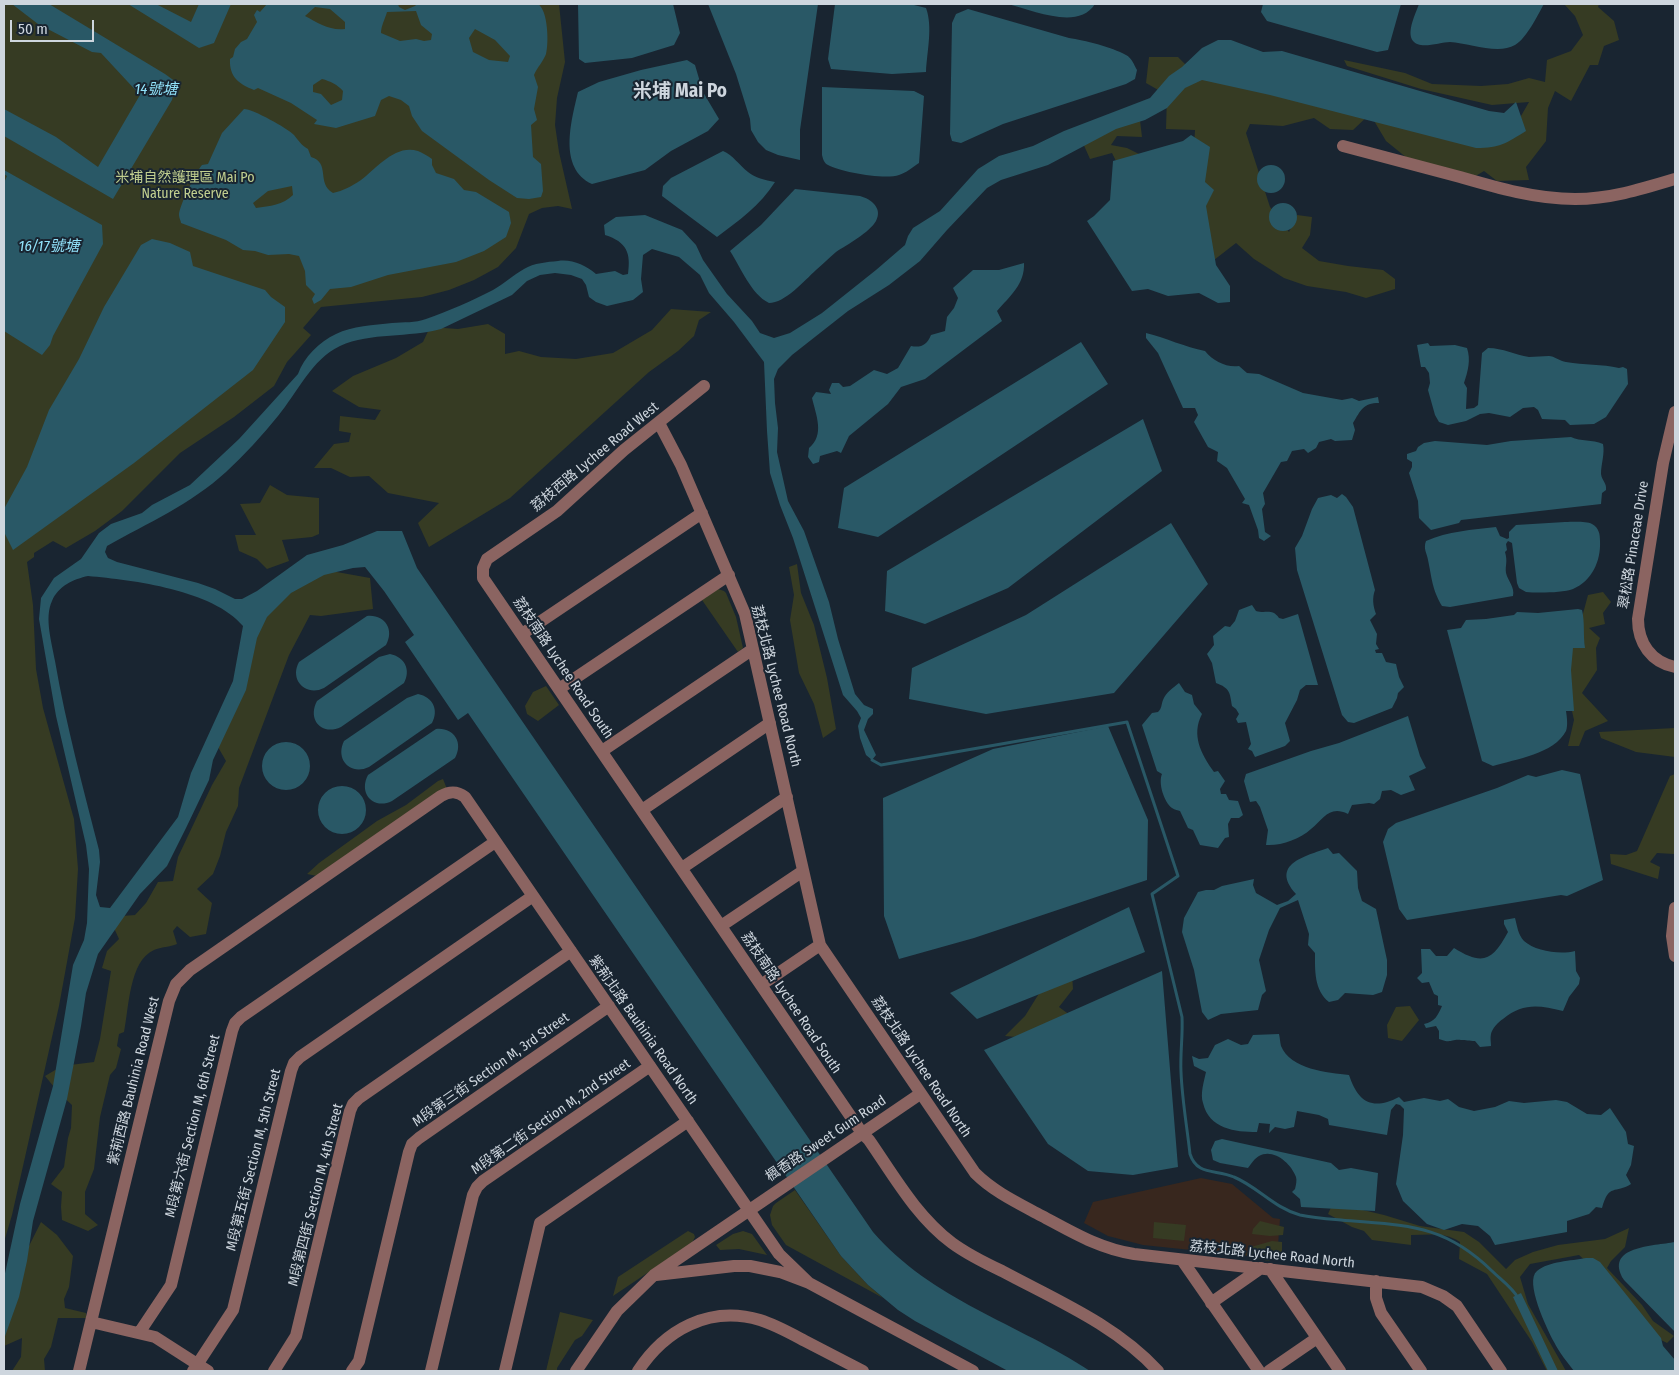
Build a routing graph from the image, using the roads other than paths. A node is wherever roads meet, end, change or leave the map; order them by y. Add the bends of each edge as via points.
1 (1343, 146) dead end
2 (1675, 179) edge
3 (704, 386) dead end
4 (1675, 412) edge
5 (659, 423) junction
6 (702, 513) junction
7 (483, 568) joint
8 (729, 575) junction
9 (522, 634) junction
10 (753, 649) junction
11 (1675, 667) edge
12 (560, 690) junction
13 (770, 723) junction
14 (602, 751) junction
15 (456, 792) joint
16 (787, 797) junction
17 (642, 810) junction
18 (496, 842) junction
19 (682, 868) junction
20 (803, 871) junction
21 (533, 896) junction
22 (1675, 908) edge
23 (721, 926) junction
24 (820, 945) junction
25 (571, 951) junction
26 (1675, 956) edge
27 (762, 985) junction
28 (609, 1006) junction
29 (650, 1066) junction
30 (920, 1094) junction
31 (688, 1121) junction
32 (862, 1133) junction
33 (749, 1210) junction
34 (1182, 1260) junction
35 (1266, 1269) junction
36 (654, 1275) junction
37 (1376, 1281) junction
38 (809, 1283) junction
39 (1212, 1302) junction
40 (91, 1322) junction
41 (139, 1333) junction
42 (1317, 1338) junction
43 (199, 1369) edge
44 (79, 1371) edge
45 (274, 1371) edge
46 (352, 1371) edge
47 (431, 1371) edge
48 (505, 1371) edge
49 (576, 1371) edge
50 (638, 1371) edge
51 (863, 1371) edge
52 (973, 1371) edge
53 (1158, 1371) edge
54 (1259, 1371) edge
55 (1269, 1371) edge
56 (1340, 1371) edge
57 (1421, 1371) edge
58 (1502, 1371) edge

1 - 2 street via 1513,192 1544,197 1576,199 1614,195
3 - 5 street, 荔枝西路 Lychee Road West
4 - 11 street, 翠松路 Pinaceae Drive via 1662,470 1638,619 1640,636 1647,650 1659,661
5 - 6 street, 荔枝北路 Lychee Road North
5 - 7 street, 荔枝西路 Lychee Road West via 557,511 487,559
6 - 8 street, 荔枝北路 Lychee Road North
6 - 9 street
7 - 9 street, 荔枝南路 Lychee Road South via 483,578
8 - 10 street, 荔枝北路 Lychee Road North via 745,614
8 - 12 street
9 - 12 street, 荔枝南路 Lychee Road South
10 - 13 street, 荔枝北路 Lychee Road North
10 - 14 street
12 - 14 street, 荔枝南路 Lychee Road South
13 - 16 street, 荔枝北路 Lychee Road North
13 - 17 street
14 - 17 street, 荔枝南路 Lychee Road South
15 - 18 street, 紫荊北路 Bauhinia Road North via 465,797
15 - 40 street, 紫荊西路 Bauhinia Road West via 433,802 190,970 176,984 169,1001
16 - 19 street
16 - 20 street, 荔枝北路 Lychee Road North
17 - 19 street, 荔枝南路 Lychee Road South
18 - 21 street, 紫荊北路 Bauhinia Road North
18 - 41 street, M段第六街 Section M, 6th Street via 235,1023 170,1285
19 - 23 street, 荔枝南路 Lychee Road South
20 - 23 street
20 - 24 street, 荔枝北路 Lychee Road North
21 - 25 street, 紫荊北路 Bauhinia Road North
21 - 43 street, M段第五街 Section M, 5th Street via 294,1064 233,1310
22 - 26 street via 1672,930
23 - 27 street, 荔枝南路 Lychee Road South
24 - 27 street
24 - 30 street, 荔枝北路 Lychee Road North
25 - 28 street, 紫荊北路 Bauhinia Road North
25 - 45 street, M段第四街 Section M, 4th Street via 353,1104 296,1336
27 - 32 street, 荔枝南路 Lychee Road South
28 - 29 street, 紫荊北路 Bauhinia Road North
28 - 46 street, M段第三街 Section M, 3rd Street via 412,1144 359,1361
29 - 31 street, 紫荊北路 Bauhinia Road North
29 - 47 street, M段第二街 Section M, 2nd Street via 477,1188
30 - 32 street, 楓香路 Sweet Gum Road
30 - 34 street, 荔枝北路 Lychee Road North via 975,1173 993,1189 1100,1246
31 - 33 street, 紫荊北路 Bauhinia Road North
31 - 48 street via 540,1223
32 - 33 street, 楓香路 Sweet Gum Road
32 - 53 street, 荔枝南路 Lychee Road South via 912,1203 938,1232 969,1254 1110,1330
33 - 36 street, 楓香路 Sweet Gum Road
33 - 38 street, 紫荊北路 Bauhinia Road North via 778,1254
34 - 35 street, 荔枝北路 Lychee Road North
34 - 39 street
35 - 37 street, 荔枝北路 Lychee Road North
35 - 39 street
35 - 42 street
36 - 38 street via 719,1266 750,1266 780,1272
36 - 49 street, 楓香路 Sweet Gum Road via 618,1312
37 - 57 street via 1376,1298 1381,1314
37 - 58 street, 荔枝北路 Lychee Road North via 1422,1286 1443,1296 1457,1306
38 - 52 street
39 - 54 street
40 - 41 street
40 - 44 street, 紫荊西路 Bauhinia Road West
41 - 43 street via 155,1337
42 - 55 street
42 - 56 street
50 - 51 street via 661,1342 678,1330 697,1321 738,1316 778,1327

